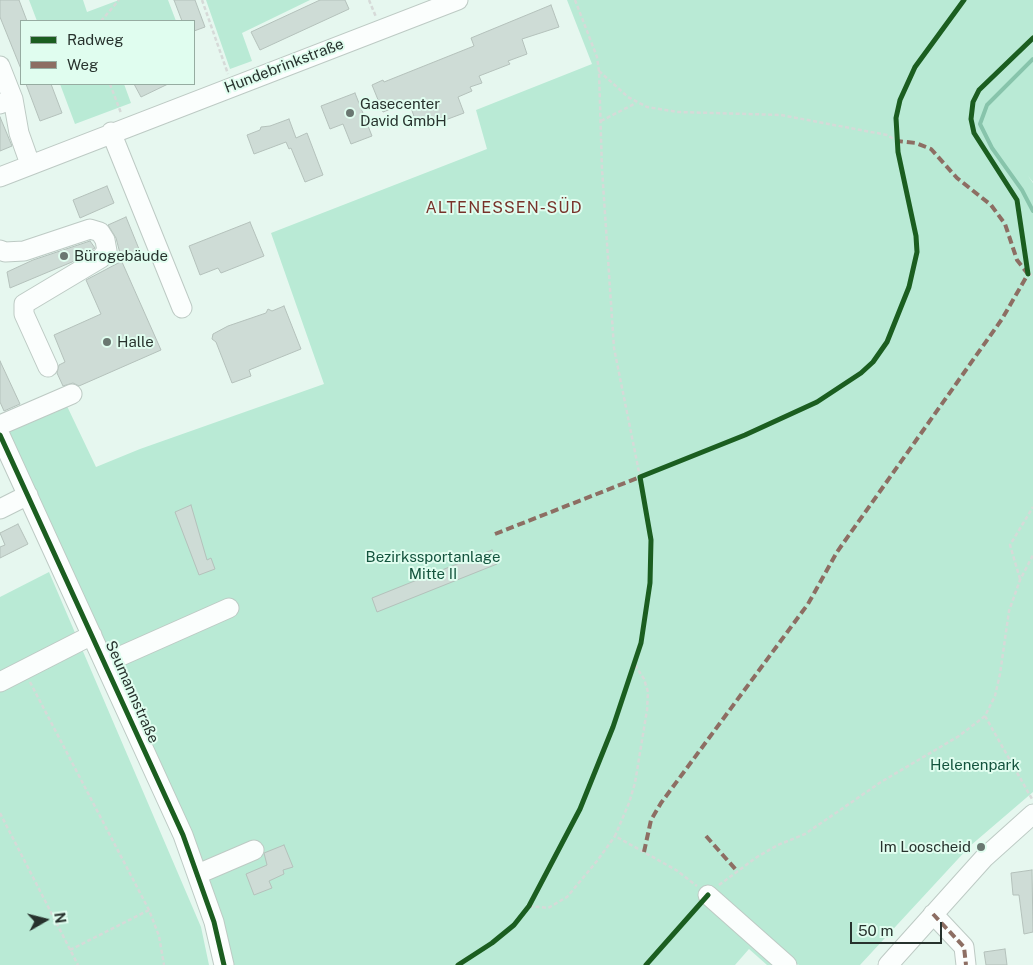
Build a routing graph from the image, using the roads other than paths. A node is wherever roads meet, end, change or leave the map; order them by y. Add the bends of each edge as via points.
1 (458, 0) edge
2 (0, 66) edge
3 (6, 101) edge
4 (119, 130) junction
5 (30, 164) junction
6 (0, 177) edge
7 (0, 250) edge
8 (182, 308) dead end
9 (48, 367) dead end
10 (72, 394) dead end
11 (0, 425) edge
12 (0, 435) edge
13 (28, 495) junction
14 (0, 509) edge
15 (229, 608) dead end
16 (92, 634) junction
17 (105, 663) junction
18 (0, 682) edge
19 (1030, 823) edge
20 (254, 850) dead end
21 (198, 874) junction
22 (711, 892) road end
23 (933, 914) junction
24 (224, 965) edge
25 (786, 965) edge
26 (888, 965) edge
27 (966, 965) edge

1 - 4 street, Hundebrinkstraße
2 - 3 street
3 - 5 street
4 - 5 street, Hundebrinkstraße
4 - 8 street
5 - 6 street, Hundebrinkstraße
7 - 9 street via 24,251 90,229 100,232 106,240 104,255 24,304 24,314
10 - 11 street
12 - 13 street, Seumannstraße
13 - 14 street
13 - 16 street, Seumannstraße
15 - 17 street
16 - 17 street, Seumannstraße
16 - 18 street
17 - 21 street, Seumannstraße
19 - 23 street via 984,858
20 - 21 street
21 - 24 street, Seumannstraße
22 - 25 street
23 - 26 street
23 - 27 street via 964,947

